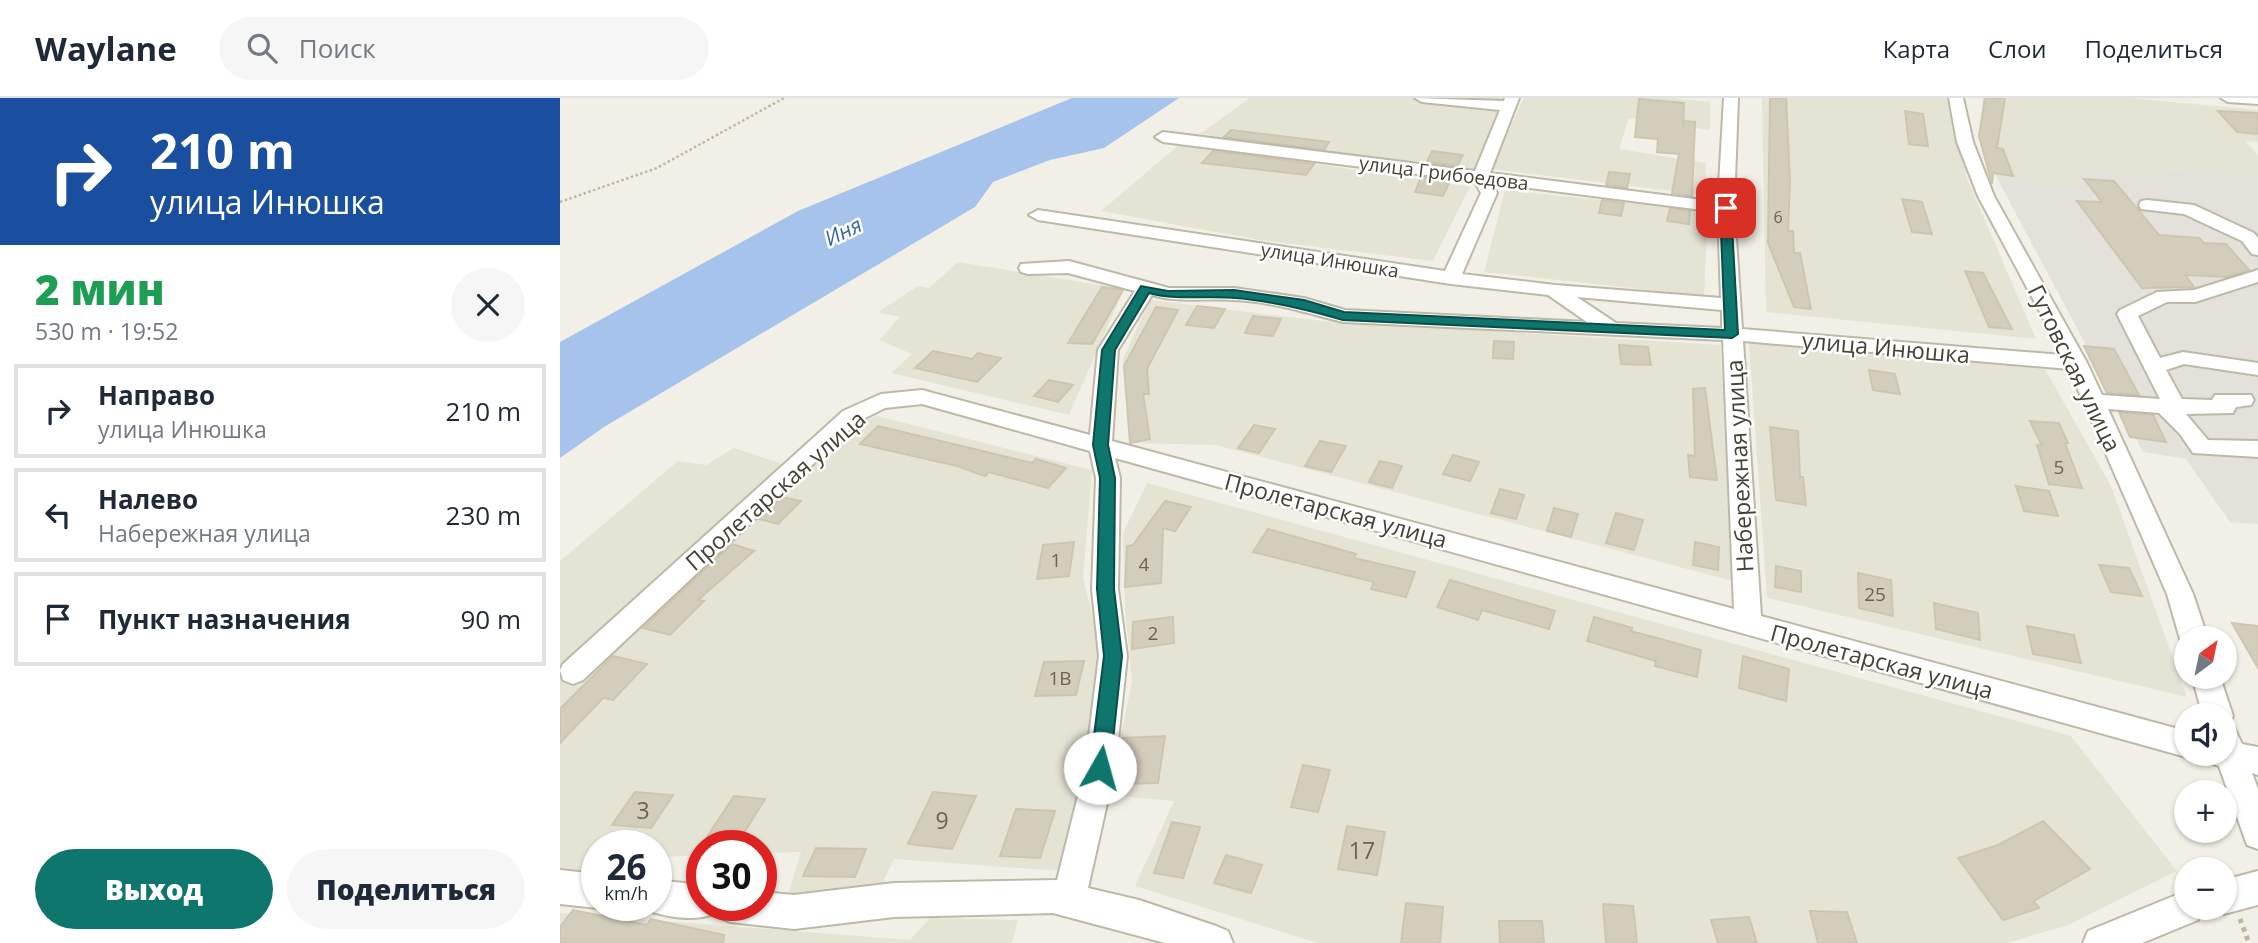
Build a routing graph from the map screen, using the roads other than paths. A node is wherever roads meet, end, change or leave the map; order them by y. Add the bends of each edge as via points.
1 (1422, 98) edge
2 (1956, 98) edge
3 (2228, 98) edge
4 (1725, 99) edge
5 (2258, 100) edge
6 (1510, 102) edge
7 (1163, 137) dead end
8 (1480, 178) junction
9 (2147, 205) dead end
10 (1726, 208) junction
11 (1038, 215) dead end
12 (2258, 250) edge
13 (1028, 268) dead end
14 (2258, 276) edge
15 (1451, 278) junction
16 (1146, 289) junction
17 (1553, 290) junction
18 (1730, 305) junction
19 (1611, 329) junction
20 (1732, 334) junction
21 (2077, 363) junction
22 (2155, 367) junction
23 (2258, 369) edge
24 (2243, 400) dead end
25 (2094, 401) junction
26 (2170, 407) junction
27 (1100, 445) junction
28 (2258, 450) edge
29 (1748, 623) junction
30 (2190, 626) edge
31 (573, 672) dead end
32 (2174, 741) edge
33 (2237, 762) edge
34 (2258, 834) edge
35 (560, 887) edge
36 (2258, 888) edge
37 (581, 889) edge
38 (2237, 894) edge
39 (1069, 899) junction
40 (777, 910) edge
41 (2174, 913) edge
42 (1216, 943) edge
43 (2100, 943) edge

1 - 6 street
2 - 21 street, Гутовская улица via 1965,142 1986,196
3 - 5 street
4 - 10 street, Набережная улица
6 - 8 street
7 - 8 street, улица Грибоедова
8 - 10 street, улица Грибоедова
8 - 15 street via 1489,193
9 - 12 street via 2188,209 2248,237
10 - 18 street, Набережная улица
11 - 15 street, улица Инюшка
13 - 16 street, улица Инюшка via 1069,267
14 - 22 street via 2195,296 2164,296 2127,314
15 - 17 street, улица Инюшка
16 - 19 street, улица Инюшка via 1168,294 1234,294 1304,304 1343,316
16 - 27 street via 1108,350
17 - 18 street
17 - 19 street, улица Инюшка
18 - 20 street, Набережная улица
19 - 20 street, улица Инюшка
20 - 21 street, улица Инюшка
20 - 29 street, Набережная улица
21 - 25 street, Гутовская улица
22 - 23 street via 2183,358
22 - 26 street
24 - 26 street via 2224,400 2225,408
25 - 26 street
25 - 30 street, Гутовская улица
26 - 28 street via 2201,448
27 - 29 street, Пролетарская улица
27 - 31 street, Пролетарская улица via 922,397 881,401 851,416
27 - 39 street via 1108,478 1105,589 1113,656 1100,768
29 - 32 street, Пролетарская улица
33 - 34 street
35 - 37 street
36 - 38 street
39 - 40 street via 894,900
39 - 42 street
41 - 43 street

